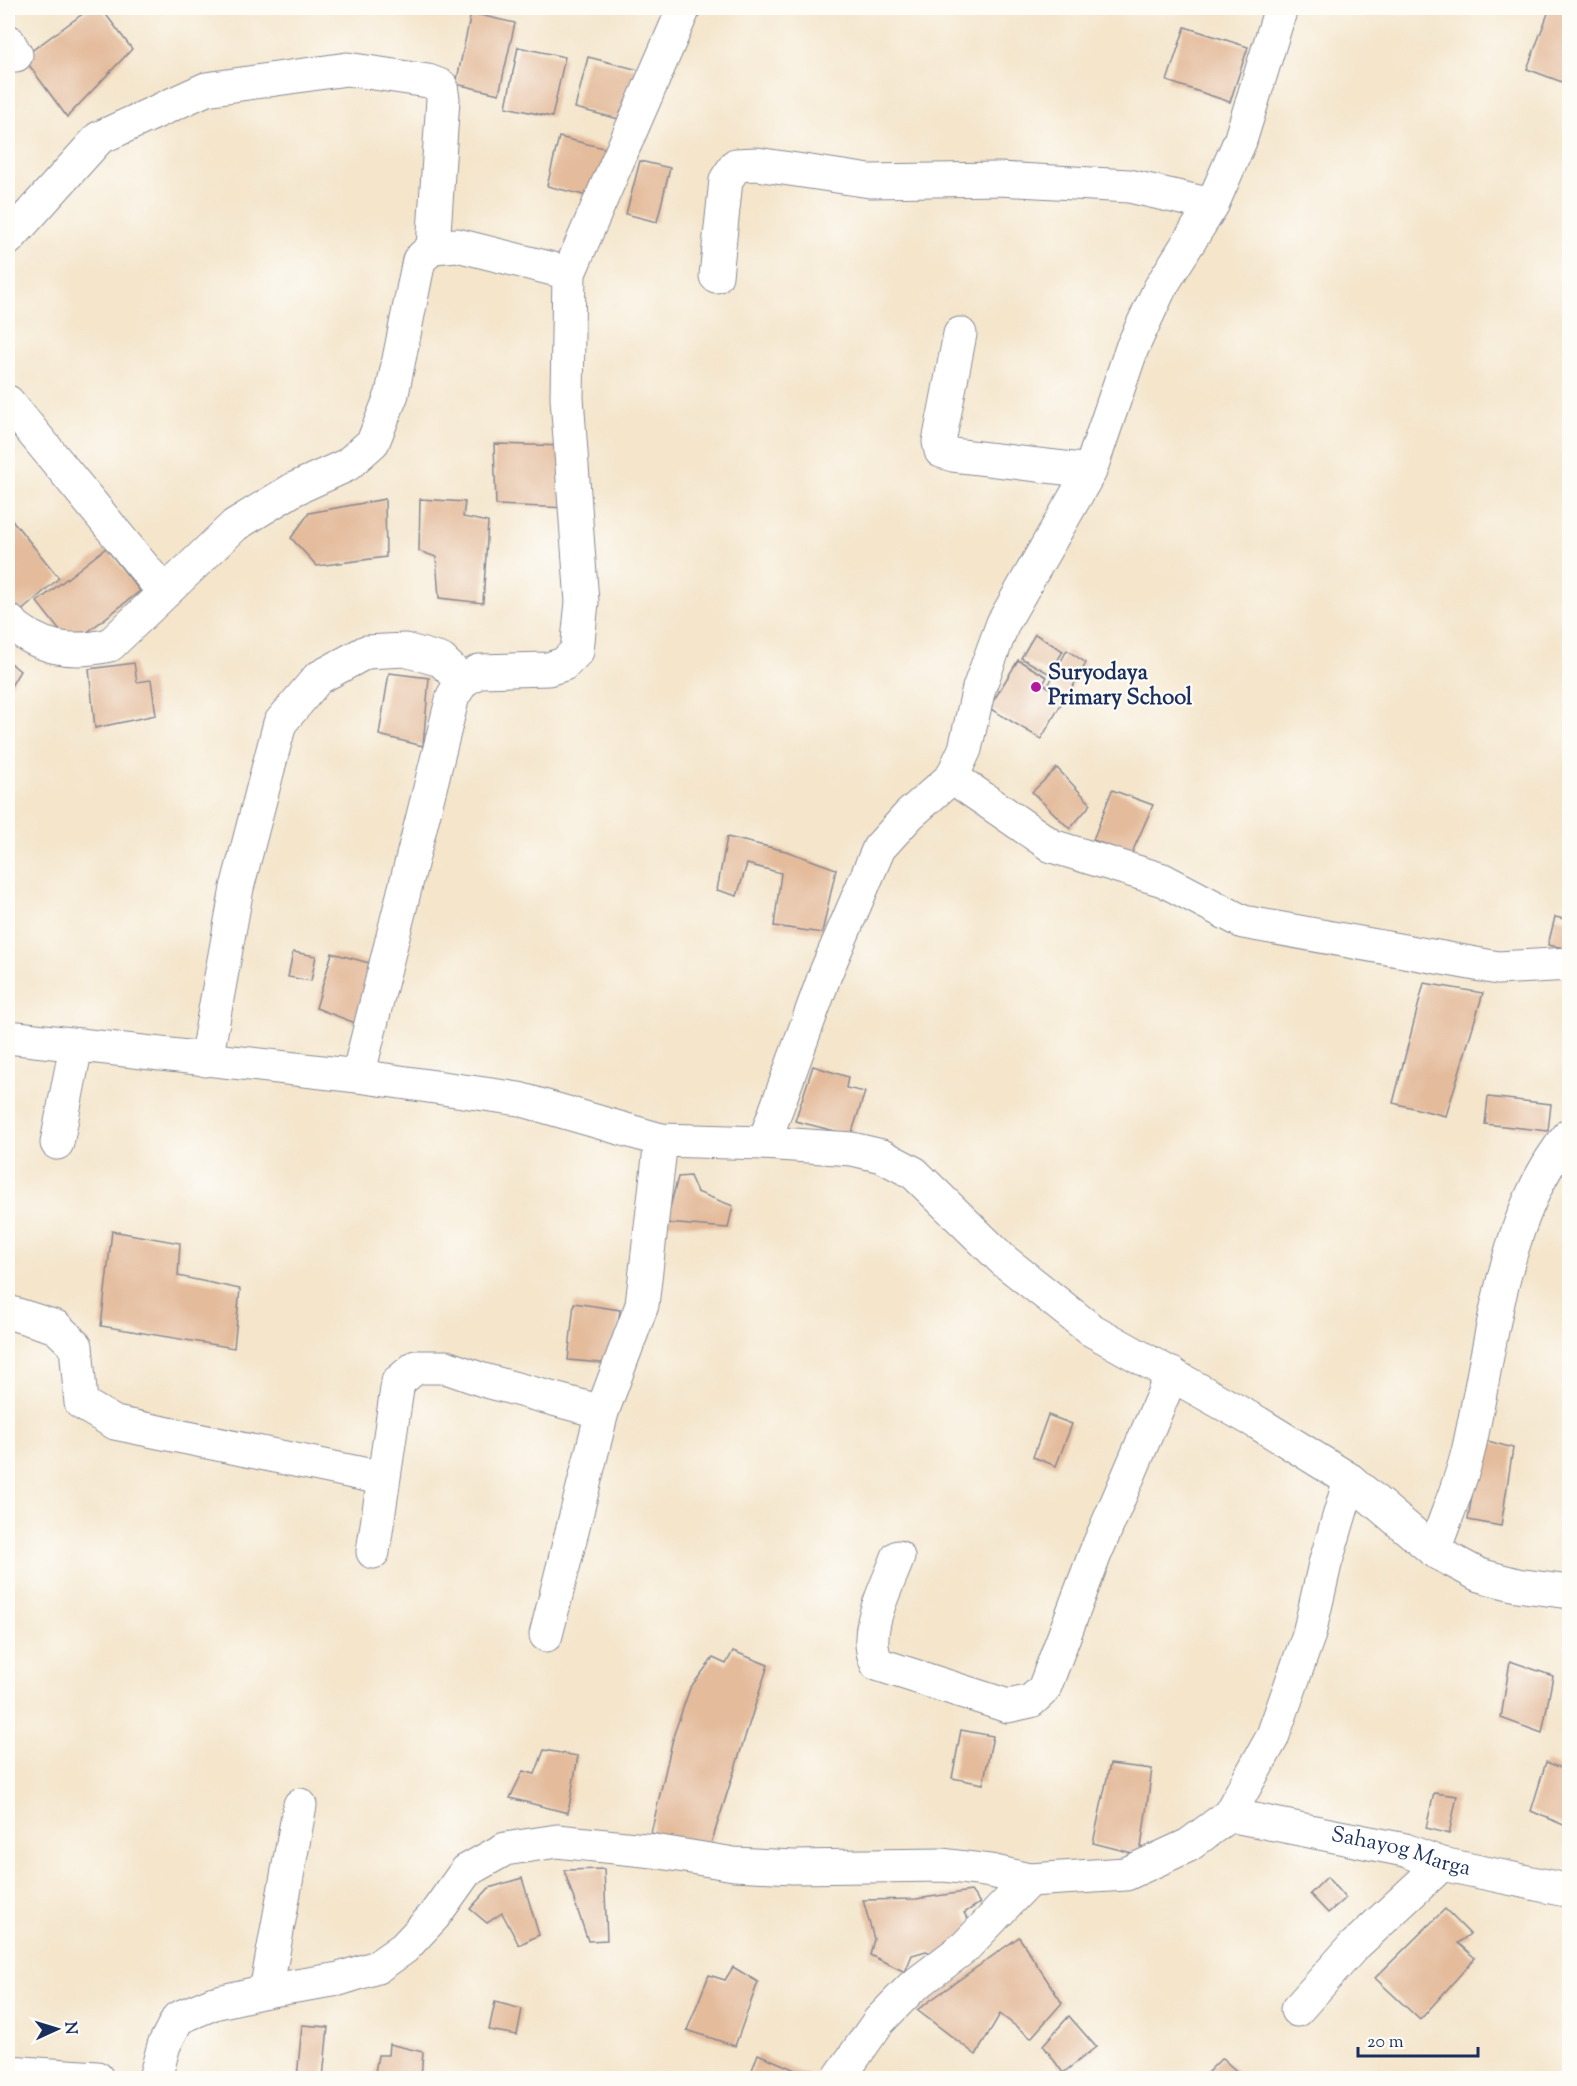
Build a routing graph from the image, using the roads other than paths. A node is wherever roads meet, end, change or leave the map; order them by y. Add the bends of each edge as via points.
1 (684, 8) edge
2 (1281, 8) edge
3 (1212, 205) junction
4 (8, 239) edge
5 (433, 247) junction
6 (569, 273) junction
7 (716, 276) dead end
8 (960, 334) dead end
9 (8, 402) edge
10 (1090, 471) junction
11 (164, 592) junction
12 (8, 620) edge
13 (463, 681) junction
14 (952, 777) junction
15 (1569, 964) edge
16 (8, 1037) edge
17 (76, 1046) junction
18 (206, 1060) junction
19 (358, 1076) junction
20 (1569, 1134) edge
21 (661, 1140) junction
22 (57, 1143) dead end
23 (764, 1143) junction
24 (8, 1311) edge
25 (1172, 1374) junction
26 (602, 1412) junction
27 (382, 1478) junction
28 (1350, 1480) junction
29 (1434, 1551) junction
30 (373, 1552) dead end
31 (898, 1557) dead end
32 (1569, 1592) edge
33 (546, 1635) dead end
34 (300, 1805) dead end
35 (1229, 1815) junction
36 (1442, 1864) junction
37 (1029, 1880) junction
38 (1569, 1891) edge
39 (266, 1991) junction
40 (1297, 2010) dead end
41 (8, 2072) edge
42 (97, 2079) edge
43 (155, 2079) edge
44 (839, 2079) edge

1 - 6 street
2 - 3 street via 1240,141
3 - 7 street via 1129,186 999,179 870,181 757,164 736,165 726,180
3 - 10 street via 1160,288 1132,348
4 - 5 street via 99,138 206,89 347,69 441,86 444,99
5 - 6 street via 457,245
5 - 11 street via 419,260 392,394 373,442 347,465 294,489 235,525
6 - 13 street via 567,398 582,602 577,651 564,664 549,669 479,671
8 - 10 street via 940,451
9 - 11 street
10 - 14 street via 1003,623 979,688 965,749
11 - 12 street via 110,645 83,651 53,647 23,635
13 - 18 street via 441,660 405,651 366,652 318,678 280,723 237,888
13 - 19 street via 453,696
14 - 15 street via 1052,846 1163,880 1243,921 1498,968
14 - 23 street via 879,848 826,972
16 - 17 street
17 - 18 street
17 - 22 street
18 - 19 street
19 - 21 street via 519,1099
20 - 29 street via 1534,1189 1507,1266 1467,1455
21 - 23 street
21 - 26 street via 642,1305
23 - 25 street via 862,1151 882,1156 914,1173 1003,1260 1090,1329
24 - 27 street via 56,1327 76,1346 81,1403 115,1423
25 - 28 street
25 - 31 street via 1095,1554 1044,1689 1031,1701 1008,1707 876,1664 871,1652 872,1631
26 - 27 street via 446,1366 416,1367 398,1382
26 - 33 street
27 - 30 street
28 - 29 street
28 - 35 street via 1309,1634 1272,1738
29 - 32 street via 1479,1575
34 - 39 street
35 - 36 street, Sahayog Marga via 1405,1850
35 - 37 street via 1189,1845 1126,1874
36 - 38 street, Sahayog Marga
36 - 40 street via 1352,1948
37 - 39 street via 943,1865 734,1864 557,1841 505,1849 466,1871 434,1916 404,1948 377,1967 339,1979
37 - 44 street via 965,1947 911,1988 879,2021
39 - 43 street via 214,2003 178,2018 164,2045
41 - 42 street

